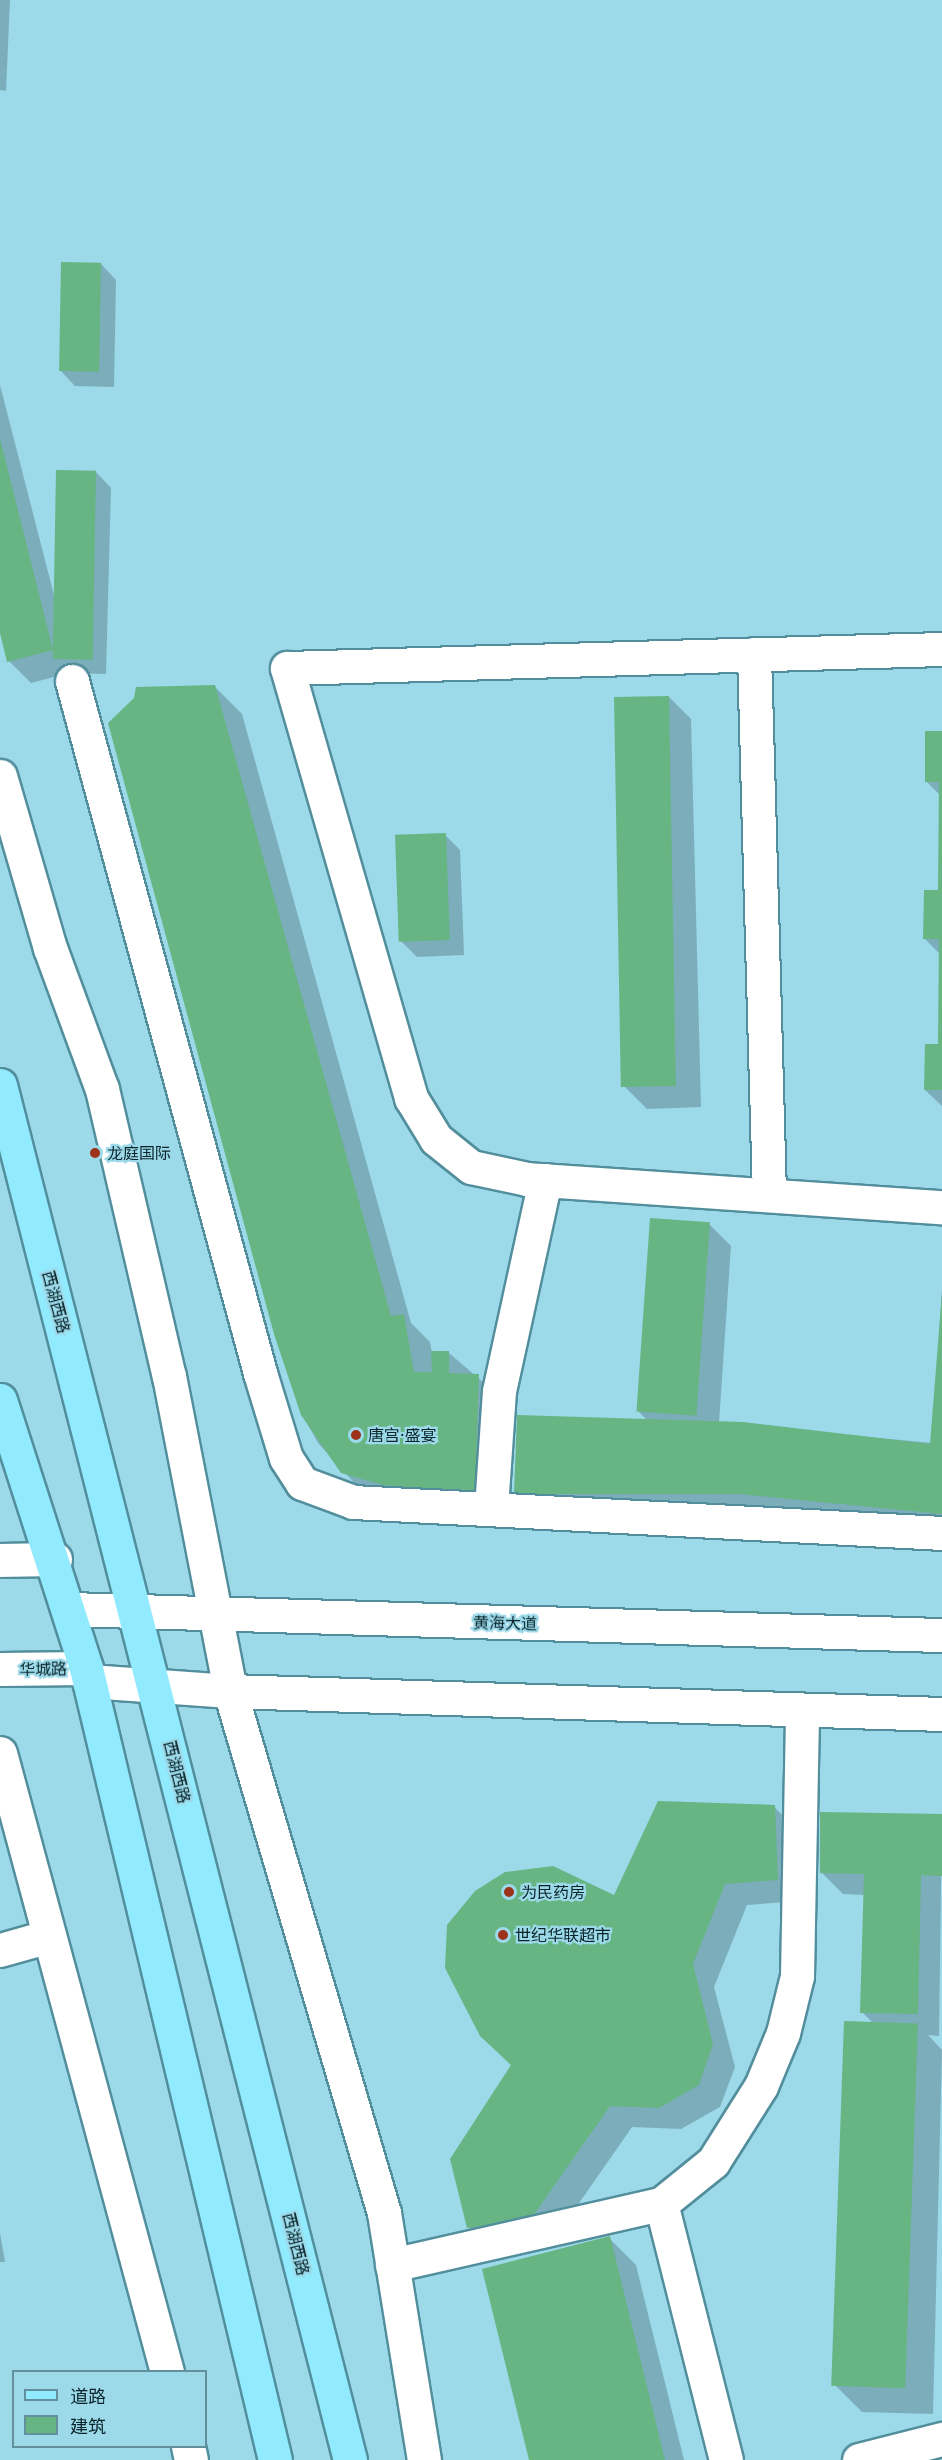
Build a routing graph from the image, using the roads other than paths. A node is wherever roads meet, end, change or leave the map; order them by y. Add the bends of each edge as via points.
1 (942, 649) edge
2 (754, 654) junction
3 (72, 681) dead end
4 (0, 777) edge
5 (0, 1085) edge
6 (545, 1180) junction
7 (769, 1195) junction
8 (942, 1207) edge
9 (0, 1400) edge
10 (491, 1508) junction
11 (942, 1533) edge
12 (55, 1559) junction
13 (0, 1560) edge
14 (69, 1609) junction
15 (137, 1614) junction
16 (215, 1616) junction
17 (942, 1635) edge
18 (0, 1670) edge
19 (88, 1675) junction
20 (154, 1683) junction
21 (230, 1691) junction
22 (802, 1710) junction
23 (942, 1714) edge
24 (0, 1753) edge
25 (49, 1936) junction
26 (0, 1950) edge
27 (661, 2204) junction
28 (392, 2265) junction
29 (166, 2370) edge
30 (942, 2439) edge
31 (275, 2460) edge
32 (351, 2460) edge
33 (424, 2460) edge
34 (726, 2460) edge
35 (859, 2460) edge

1 - 2 street
2 - 6 street via 287,668 411,1098 436,1139 471,1167
2 - 7 street
3 - 10 street via 286,1458 302,1483 322,1495 353,1502
4 - 16 street via 50,948 102,1089 169,1376
5 - 15 main road, 西湖西路
6 - 7 street
6 - 10 street via 499,1391
7 - 8 street
9 - 12 main road
10 - 11 street
12 - 13 street
12 - 14 main road
14 - 15 street, 黄海大道
14 - 19 main road
15 - 16 street, 黄海大道
15 - 20 main road, 西湖西路
16 - 17 street, 黄海大道
16 - 21 street
18 - 19 street, 华城路
19 - 20 street
19 - 31 main road
20 - 21 street
20 - 32 main road, 西湖西路
21 - 22 street
21 - 28 street via 384,2213
22 - 23 street
22 - 27 street via 796,1977 783,2033 761,2086 713,2162
24 - 25 street
25 - 26 street
25 - 29 street
27 - 28 street
27 - 34 street
28 - 33 street
30 - 35 street

